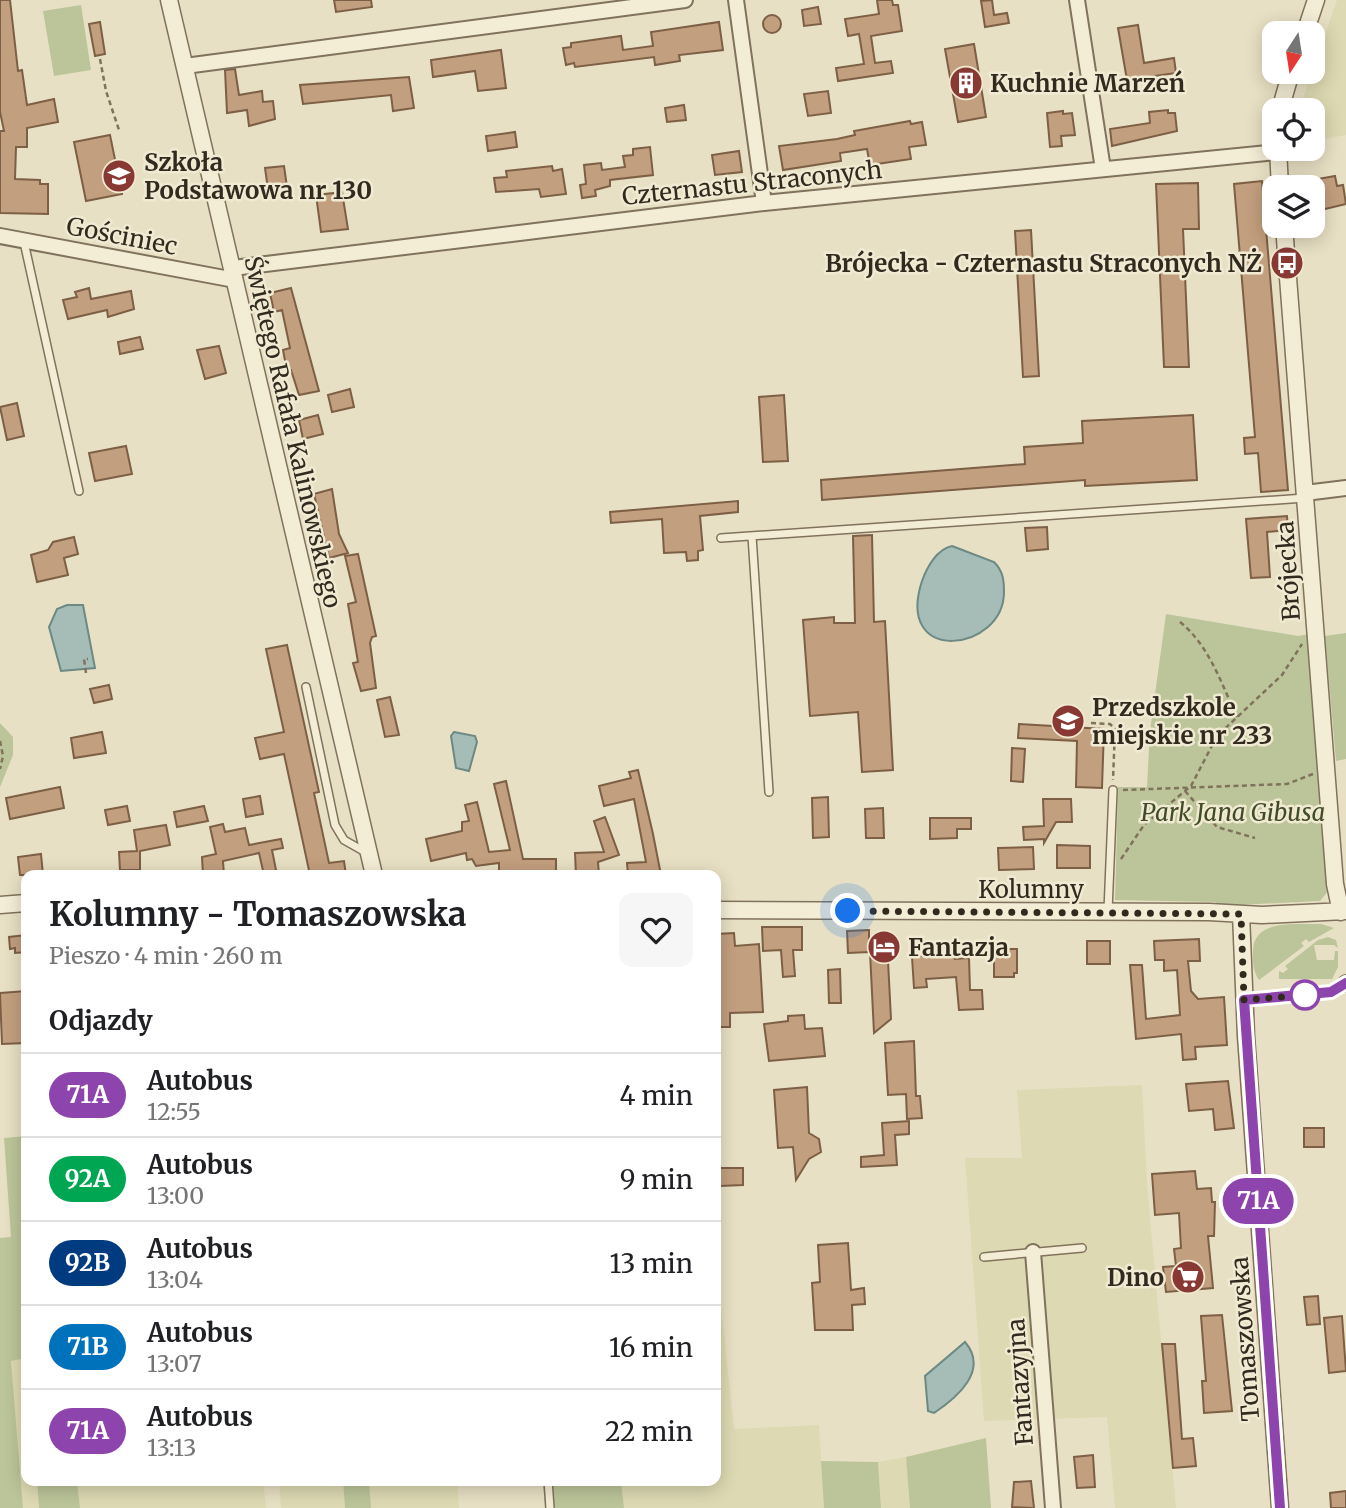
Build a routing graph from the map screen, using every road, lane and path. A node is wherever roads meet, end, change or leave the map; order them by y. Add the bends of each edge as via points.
1 (169, 0) edge
2 (685, 0) edge
3 (736, 0) edge
4 (1077, 0) edge
5 (1316, 0) edge
6 (1309, 21) edge
7 (100, 59) dead end
8 (185, 66) junction
9 (120, 130) dead end
10 (1262, 152) edge
11 (1103, 169) junction
12 (764, 203) junction
13 (0, 236) edge
14 (1285, 238) edge
15 (23, 241) junction
16 (234, 274) junction
17 (1346, 488) edge
18 (79, 492) dead end
19 (1306, 495) junction
20 (752, 536) junction
21 (721, 538) dead end
22 (1180, 622) dead end
23 (1316, 635) junction
24 (84, 659) dead end
25 (86, 673) dead end
26 (306, 687) dead end
27 (1237, 718) junction
28 (1091, 723) dead end
29 (0, 741) edge
30 (0, 769) edge
31 (1326, 772) junction
32 (1191, 786) junction
33 (1112, 790) junction
34 (1185, 791) junction
35 (769, 792) dead end
36 (1255, 838) dead end
37 (367, 853) junction
38 (372, 870) edge
39 (1110, 875) junction
40 (21, 903) edge
41 (0, 905) edge
42 (721, 910) edge
43 (1108, 912) junction
44 (1241, 914) junction
45 (1344, 915) edge
46 (1346, 983) edge
47 (1244, 1000) junction
48 (1082, 1248) dead end
49 (1033, 1252) junction
50 (984, 1257) dead end
51 (548, 1486) edge
52 (550, 1508) edge
53 (1053, 1508) edge
54 (1280, 1508) edge

1 - 8 street, Świętego Rafała Kalinowskiego
2 - 8 street
3 - 12 street
4 - 11 street
5 - 6 street
7 - 9 path
8 - 16 street, Świętego Rafała Kalinowskiego
10 - 11 street, Czternastu Straconych
11 - 12 street, Czternastu Straconych
12 - 16 street, Czternastu Straconych
13 - 15 street, Gościniec
14 - 19 street, Brójecka
15 - 16 street, Gościniec
15 - 18 lane
16 - 37 street, Świętego Rafała Kalinowskiego
17 - 19 street
19 - 20 lane
19 - 23 street, Brójecka
20 - 21 lane
20 - 35 lane
22 - 27 path via 1194,632 1209,657
23 - 27 path via 1302,644 1282,675
23 - 31 street, Brójecka
24 - 25 path
26 - 37 lane via 335,825 344,840
27 - 32 path via 1217,736
28 - 33 path via 1110,724 1115,729
29 - 30 path
31 - 32 path via 1287,784
31 - 45 street, Brójecka via 1335,884
32 - 33 path
32 - 34 path
33 - 39 lane
34 - 36 path via 1217,827
34 - 39 path via 1144,825
37 - 38 street, Świętego Rafała Kalinowskiego
39 - 43 lane
40 - 41 street
42 - 43 street, Kolumny
43 - 44 street, Kolumny
44 - 45 street, Kolumny
44 - 47 street, Tomaszowska
46 - 47 lane via 1331,992
47 - 54 street, Tomaszowska
48 - 49 lane
49 - 50 lane
49 - 53 street, Fantazyjna
51 - 52 lane

